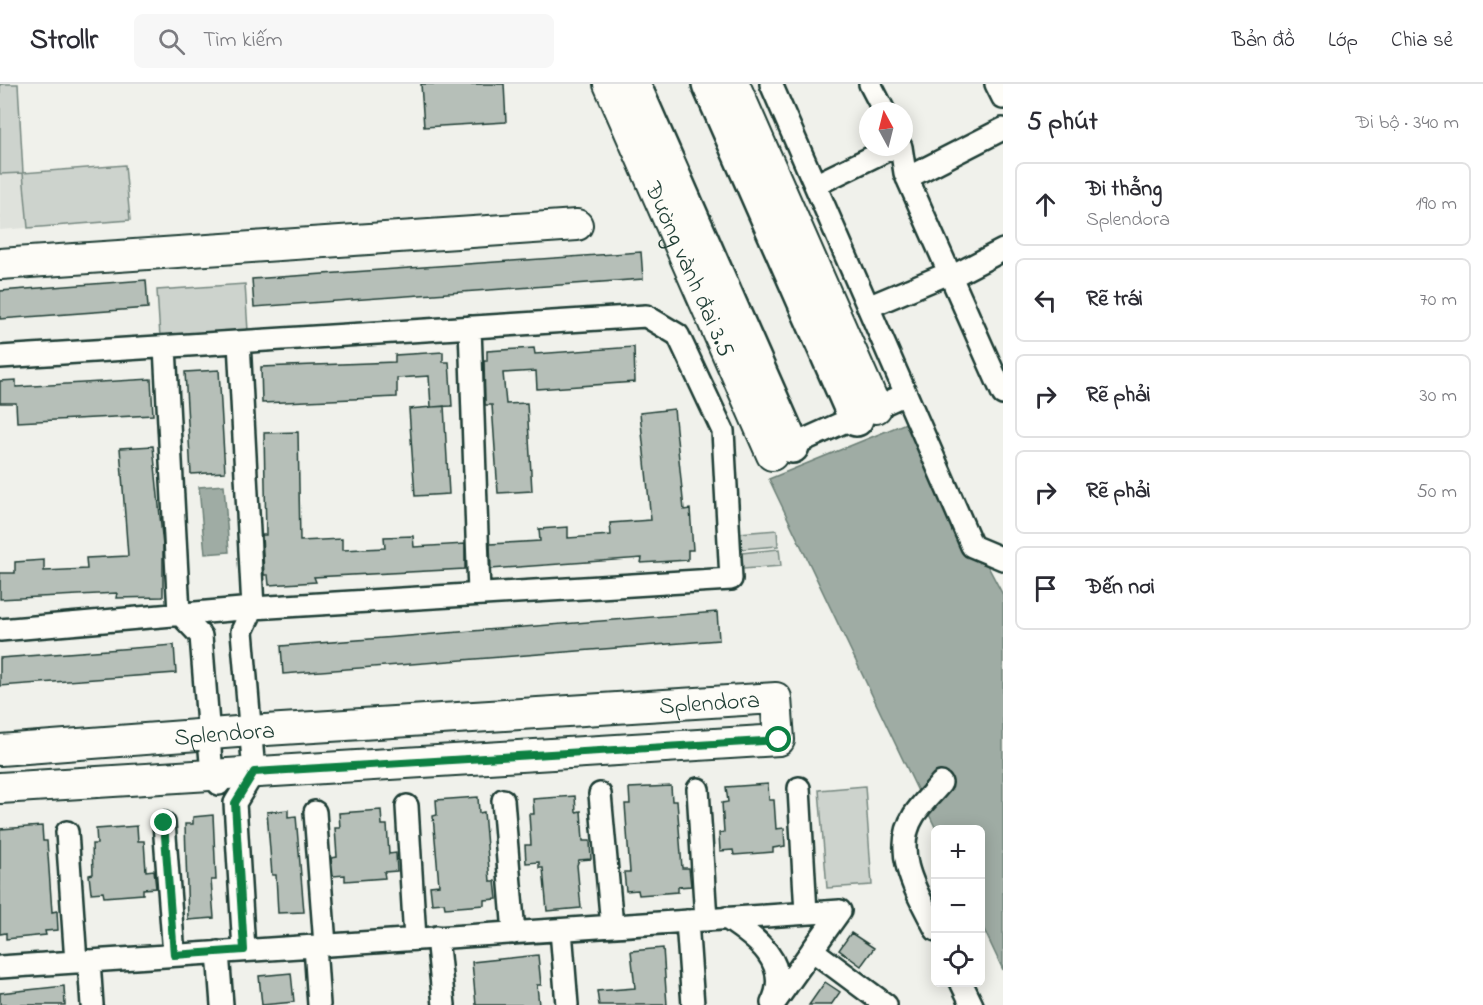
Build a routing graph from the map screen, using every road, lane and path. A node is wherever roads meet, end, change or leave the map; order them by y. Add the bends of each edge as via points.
1 (609, 84) edge
2 (633, 84) edge
3 (710, 84) edge
4 (734, 84) edge
5 (771, 84) edge
6 (870, 84) edge
7 (996, 84) edge
8 (1003, 98) edge
9 (879, 102) edge
10 (1003, 129) edge
11 (875, 156) edge
12 (903, 156) edge
13 (907, 178) junction
14 (815, 185) junction
15 (578, 225) dead end
16 (1003, 250) edge
17 (0, 264) edge
18 (950, 275) junction
19 (868, 307) junction
20 (470, 327) junction
21 (239, 342) junction
22 (165, 347) junction
23 (0, 357) edge
24 (906, 394) junction
25 (1003, 394) edge
26 (866, 413) junction
27 (782, 450) junction
28 (1003, 560) edge
29 (479, 594) junction
30 (253, 608) junction
31 (180, 615) junction
32 (0, 630) edge
33 (250, 731) junction
34 (207, 734) junction
35 (0, 750) edge
36 (254, 772) junction
37 (212, 775) junction
38 (941, 783) dead end
39 (0, 788) edge
40 (799, 788) dead end
41 (698, 789) dead end
42 (600, 794) dead end
43 (503, 800) dead end
44 (235, 803) junction
45 (407, 806) dead end
46 (315, 812) dead end
47 (164, 823) dead end
48 (67, 832) dead end
49 (806, 913) junction
50 (707, 920) junction
51 (931, 920) edge
52 (612, 926) junction
53 (561, 930) junction
54 (514, 933) junction
55 (437, 938) junction
56 (415, 939) junction
57 (320, 945) junction
58 (244, 950) junction
59 (812, 950) junction
60 (218, 952) junction
61 (174, 955) junction
62 (83, 961) junction
63 (0, 967) edge
64 (963, 987) edge
65 (92, 1005) edge
66 (222, 1005) edge
67 (319, 1005) edge
68 (444, 1005) edge
69 (567, 1005) edge
70 (693, 1005) edge
71 (772, 1005) edge
72 (886, 1005) edge
73 (972, 1005) edge

1 - 27 street, Đường vành đai 3.5
2 - 27 main road, Đường vành đai 3.5
3 - 26 main road
4 - 26 street
5 - 14 street
6 - 9 street
7 - 8 street
10 - 13 street
11 - 14 street
12 - 13 street
13 - 18 street
14 - 19 street
15 - 17 street
16 - 18 street
18 - 19 street
18 - 25 street
19 - 24 street
20 - 21 street
20 - 29 street
20 - 29 street via 646,316 678,335 723,431 730,579
21 - 22 street
21 - 30 street
22 - 23 street
22 - 31 street
24 - 26 street
24 - 28 street via 972,546
26 - 27 street
29 - 30 street
30 - 31 street
30 - 33 street via 242,631
31 - 32 street
31 - 34 street via 201,636
33 - 34 street, Splendora
33 - 36 street
33 - 36 street, Splendora via 776,698 779,740
34 - 35 street, Splendora
34 - 37 street
36 - 37 street, Splendora
36 - 44 street
37 - 39 street, Splendora
37 - 44 street
38 - 51 street via 914,815 904,842 914,886
40 - 49 street
41 - 50 street
42 - 52 street
43 - 54 street
44 - 58 street
45 - 56 street
46 - 57 street
47 - 61 street
48 - 62 street
49 - 50 street
49 - 59 street via 840,911
50 - 52 street
50 - 70 street
50 - 71 street via 762,943 777,979
52 - 53 street
53 - 54 street
53 - 69 street
54 - 55 street
55 - 56 street
55 - 68 street
56 - 57 street
57 - 58 street
57 - 67 street
58 - 60 street
59 - 71 street
59 - 72 street
60 - 61 street
60 - 66 street
61 - 62 street
62 - 63 street
62 - 65 street
64 - 73 street

